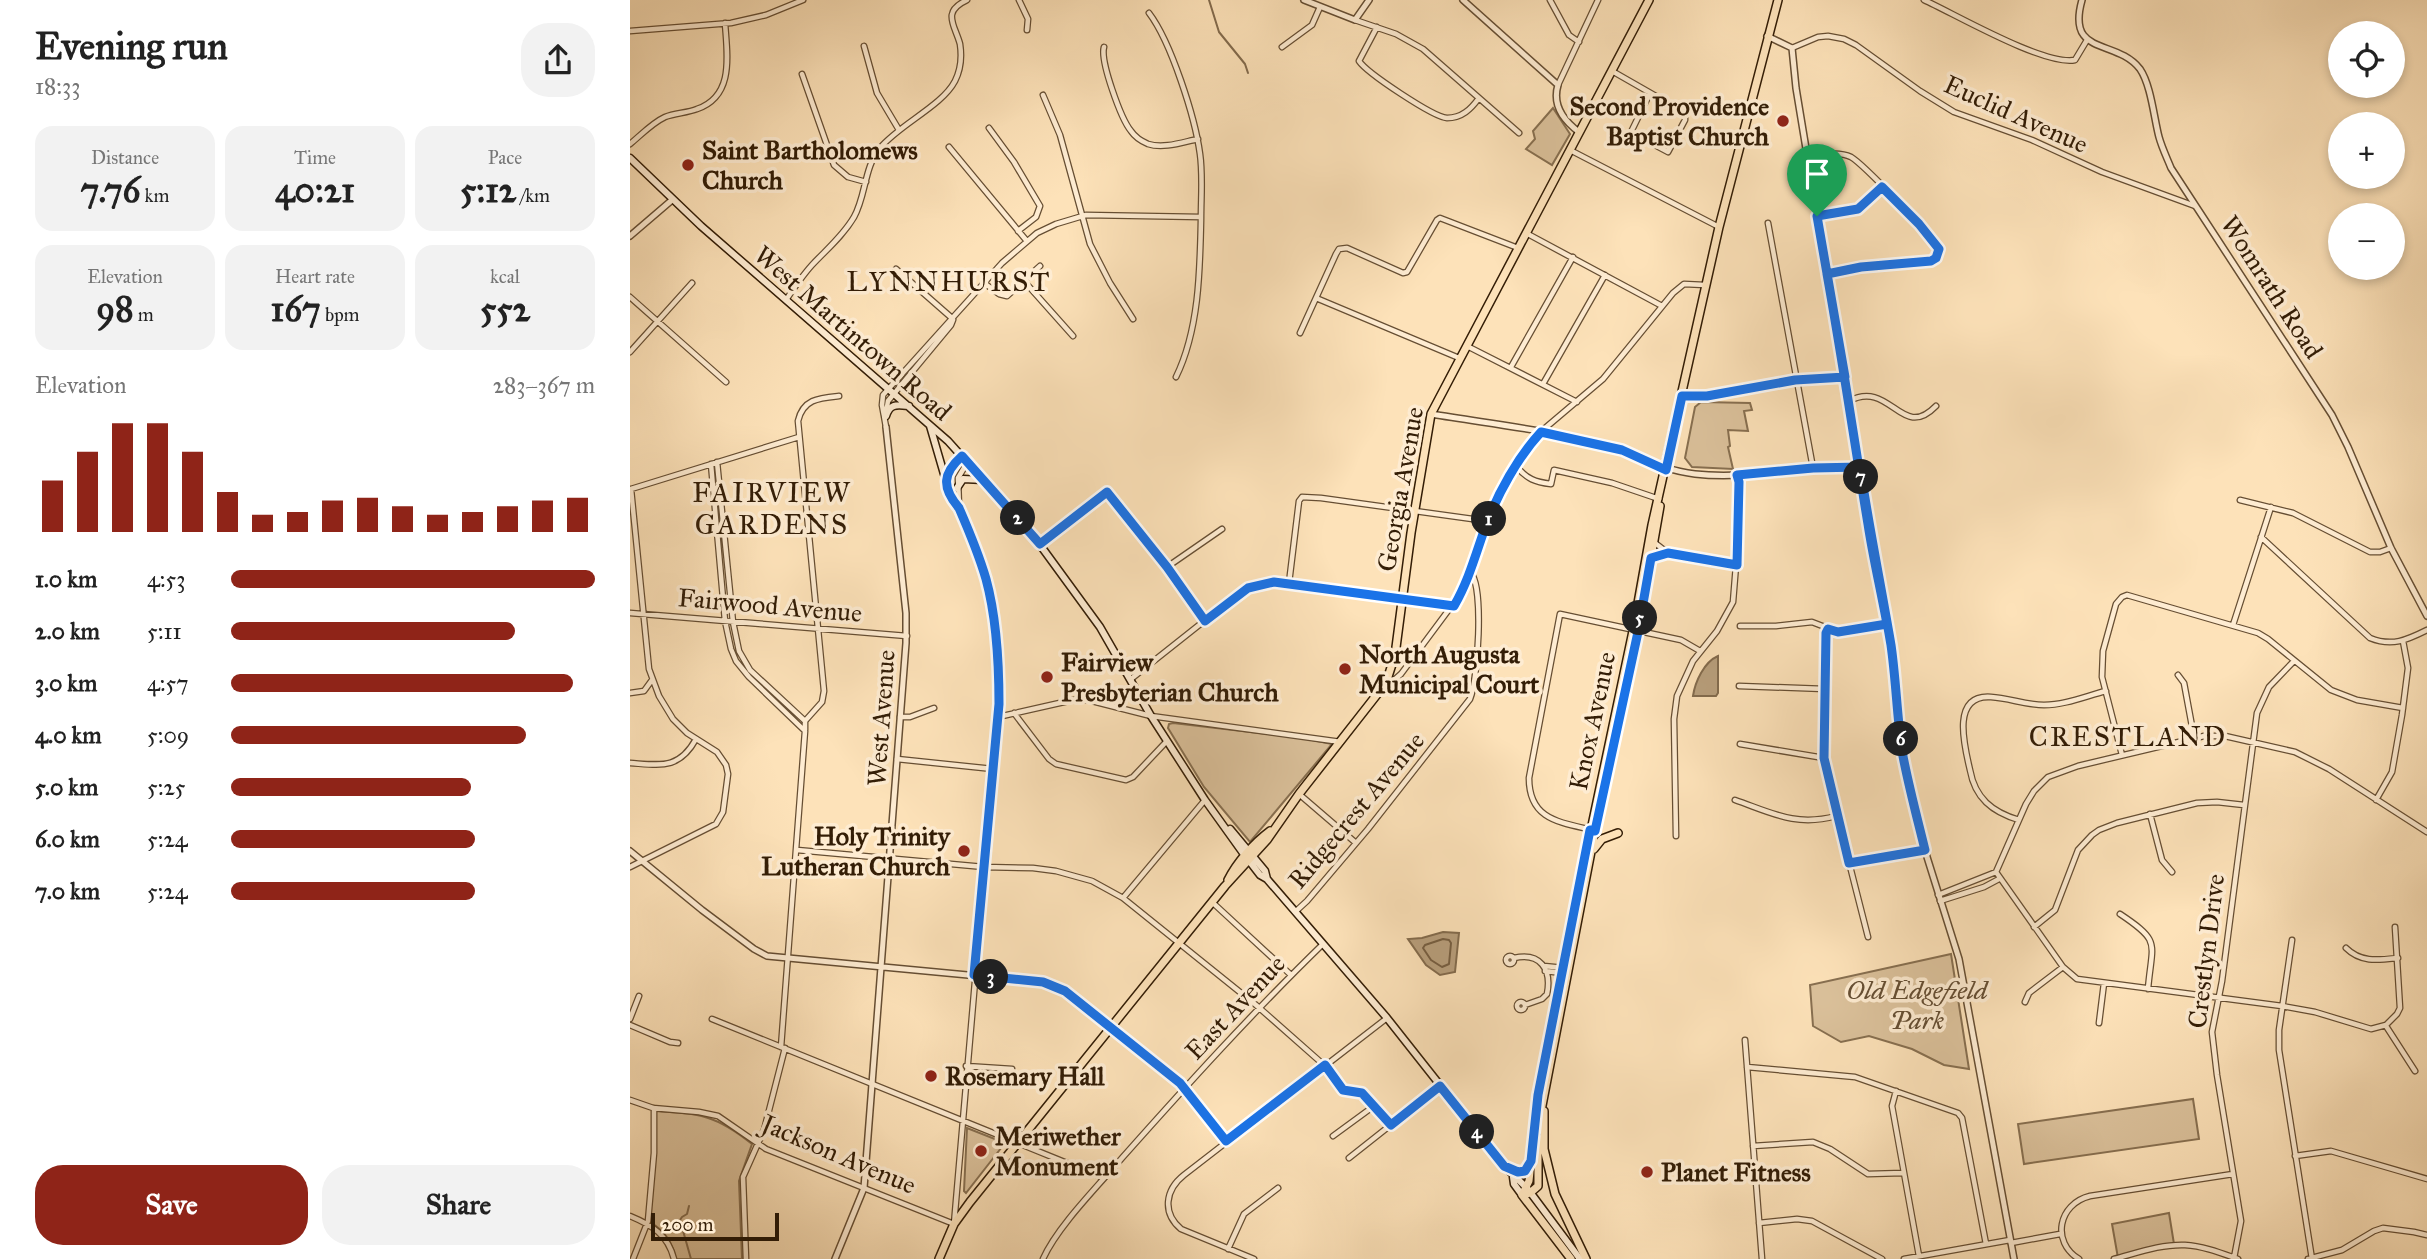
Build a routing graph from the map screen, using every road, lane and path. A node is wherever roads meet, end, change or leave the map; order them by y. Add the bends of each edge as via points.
1 (803, 0) edge
2 (967, 0) edge
3 (1019, 0) edge
4 (1304, 0) edge
5 (1369, 0) edge
6 (1464, 0) edge
7 (1550, 0) edge
8 (1598, 0) edge
9 (1649, 0) edge
10 (1778, 0) edge
11 (1924, 0) edge
12 (2082, 0) edge
13 (1320, 7) junction
14 (1149, 13) dead end
15 (1354, 20) junction
16 (725, 23) junction
17 (1377, 27) junction
18 (1027, 30) dead end
19 (630, 31) edge
20 (1767, 36) junction
21 (2087, 40) junction
22 (1579, 42) junction
23 (864, 46) dead end
24 (1104, 47) dead end
25 (1282, 47) dead end
26 (1792, 48) junction
27 (1611, 71) junction
28 (802, 74) dead end
29 (1558, 85) junction
30 (1650, 93) junction
31 (1043, 95) dead end
32 (1479, 98) junction
33 (989, 128) dead end
34 (899, 130) junction
35 (1579, 131) junction
36 (1519, 133) dead end
37 (1198, 139) junction
38 (630, 144) edge
39 (949, 147) dead end
40 (1570, 150) junction
41 (1807, 156) junction
42 (630, 158) edge
43 (866, 182) junction
44 (1882, 187) junction
45 (672, 200) junction
46 (2197, 207) junction
47 (1084, 216) junction
48 (1817, 216) junction
49 (1201, 217) junction
50 (1768, 223) dead end
51 (1718, 228) junction
52 (1018, 231) junction
53 (1526, 232) junction
54 (630, 236) edge
55 (1026, 240) junction
56 (1517, 248) junction
57 (1573, 257) junction
58 (1040, 266) dead end
59 (896, 269) dead end
60 (1827, 274) junction
61 (1605, 275) junction
62 (1024, 281) junction
63 (692, 283) dead end
64 (985, 284) junction
65 (1706, 285) junction
66 (630, 297) edge
67 (1316, 298) junction
68 (786, 300) junction
69 (1662, 306) junction
70 (953, 319) junction
71 (1133, 319) dead end
72 (658, 321) junction
73 (1300, 333) dead end
74 (1073, 336) dead end
75 (1466, 345) junction
76 (630, 352) edge
77 (1459, 358) junction
78 (1511, 367) junction
79 (1176, 377) dead end
80 (1845, 377) junction
81 (1795, 380) junction
82 (726, 382) dead end
83 (1543, 384) junction
84 (891, 392) junction
85 (839, 396) dead end
86 (1682, 396) junction
87 (1849, 401) junction
88 (1577, 402) junction
89 (909, 406) junction
90 (1936, 406) dead end
91 (1431, 414) junction
92 (886, 416) junction
93 (930, 424) junction
94 (886, 426) junction
95 (1541, 432) junction
96 (799, 438) junction
97 (962, 456) junction
98 (717, 462) junction
99 (968, 462) junction
100 (711, 464) junction
101 (1517, 467) junction
102 (1860, 467) junction
103 (1813, 468) junction
104 (1666, 470) junction
105 (1737, 475) junction
106 (984, 480) junction
107 (946, 481) junction
108 (957, 488) junction
109 (631, 489) edge
110 (1659, 499) junction
111 (2240, 500) dead end
112 (2271, 507) junction
113 (959, 508) junction
114 (1414, 510) junction
115 (1487, 522) junction
116 (1222, 529) dead end
117 (2260, 537) junction
118 (1654, 542) junction
119 (1040, 544) junction
120 (2390, 548) junction
121 (1668, 553) junction
122 (1651, 558) junction
123 (1737, 565) junction
124 (1167, 567) junction
125 (1471, 573) junction
126 (1289, 583) junction
127 (1402, 600) junction
128 (1454, 606) junction
129 (630, 613) edge
130 (643, 614) junction
131 (2427, 616) edge
132 (726, 621) junction
133 (1205, 621) junction
134 (733, 622) junction
135 (1887, 624) junction
136 (2234, 625) junction
137 (1740, 626) dead end
138 (818, 629) junction
139 (1828, 629) junction
140 (2427, 630) edge
141 (1635, 631) junction
142 (907, 636) junction
143 (2403, 641) junction
144 (1700, 652) junction
145 (1394, 660) junction
146 (1412, 661) junction
147 (2294, 661) junction
148 (2178, 675) dead end
149 (1131, 679) junction
150 (652, 680) junction
151 (1385, 684) junction
152 (1739, 686) dead end
153 (1825, 689) junction
154 (2106, 691) junction
155 (630, 693) edge
156 (934, 708) dead end
157 (2403, 708) junction
158 (1014, 713) junction
159 (998, 716) junction
160 (1151, 716) junction
161 (900, 717) junction
162 (805, 721) junction
163 (805, 731) junction
164 (2194, 737) junction
165 (696, 739) junction
166 (2253, 741) junction
167 (1167, 742) junction
168 (1342, 742) junction
169 (1740, 744) dead end
170 (2122, 755) junction
171 (1824, 758) junction
172 (897, 759) junction
173 (630, 763) edge
174 (993, 769) junction
175 (1299, 794) junction
176 (1205, 800) junction
177 (1735, 800) dead end
178 (2376, 800) junction
179 (2245, 805) junction
180 (2150, 814) junction
181 (1836, 816) junction
182 (2019, 820) junction
183 (1592, 830) junction
184 (2427, 832) edge
185 (1618, 833) dead end
186 (1676, 836) dead end
187 (1356, 843) junction
188 (797, 850) junction
189 (1925, 850) junction
190 (630, 851) edge
191 (1590, 855) junction
192 (1250, 856) junction
193 (889, 859) junction
194 (642, 861) junction
195 (1849, 863) junction
196 (630, 867) edge
197 (984, 867) junction
198 (1996, 872) junction
199 (2172, 872) dead end
200 (1999, 879) junction
201 (1123, 898) junction
202 (1939, 898) junction
203 (1212, 902) junction
204 (1295, 912) junction
205 (2120, 914) dead end
206 (2034, 927) junction
207 (2395, 927) dead end
208 (1868, 937) dead end
209 (2292, 940) dead end
210 (1179, 944) junction
211 (1323, 944) junction
212 (2346, 948) dead end
213 (788, 958) junction
214 (1514, 958) dead end
215 (2398, 958) junction
216 (880, 966) junction
217 (2063, 967) junction
218 (1545, 968) junction
219 (1564, 971) junction
220 (974, 975) junction
221 (1291, 975) junction
222 (2104, 983) junction
223 (2148, 989) junction
224 (639, 996) dead end
225 (2219, 998) junction
226 (2025, 1002) dead end
227 (1525, 1005) dead end
228 (2283, 1006) junction
229 (1260, 1009) junction
230 (1387, 1018) junction
231 (630, 1019) edge
232 (712, 1019) dead end
233 (2099, 1023) dead end
234 (630, 1025) edge
235 (2386, 1026) junction
236 (1112, 1027) junction
237 (1745, 1040) dead end
238 (678, 1043) dead end
239 (783, 1048) junction
240 (1325, 1065) junction
241 (966, 1066) junction
242 (1747, 1067) junction
243 (1012, 1069) dead end
244 (2415, 1071) dead end
245 (872, 1083) junction
246 (1440, 1086) junction
247 (1186, 1089) junction
248 (1896, 1091) junction
249 (630, 1100) edge
250 (1544, 1102) junction
251 (1374, 1106) junction
252 (654, 1108) junction
253 (962, 1119) junction
254 (1391, 1125) junction
255 (1333, 1136) dead end
256 (1226, 1141) junction
257 (1018, 1142) junction
258 (757, 1143) junction
259 (1753, 1146) junction
260 (2295, 1156) junction
261 (1349, 1158) dead end
262 (1531, 1161) junction
263 (1504, 1166) junction
264 (1903, 1173) junction
265 (2233, 1174) junction
266 (1104, 1178) junction
267 (2427, 1179) edge
268 (864, 1188) junction
269 (1278, 1188) dead end
270 (1527, 1192) junction
271 (630, 1216) edge
272 (647, 1223) junction
273 (1759, 1223) junction
274 (954, 1224) junction
275 (2060, 1234) junction
276 (2427, 1235) edge
277 (2010, 1241) junction
278 (1986, 1244) junction
279 (1228, 1249) junction
280 (1919, 1256) junction
281 (1934, 1256) edge
282 (2236, 1258) edge
283 (634, 1259) edge
284 (674, 1259) edge
285 (746, 1259) edge
286 (835, 1259) edge
287 (939, 1259) edge
288 (1043, 1259) edge
289 (1254, 1259) edge
290 (1571, 1259) edge
291 (1580, 1259) edge
292 (1586, 1259) edge
293 (1762, 1259) edge
294 (1882, 1259) edge
295 (1904, 1259) edge
296 (2014, 1259) edge
297 (2079, 1259) edge
298 (2114, 1259) edge
299 (2311, 1259) edge

1 - 16 street via 766,15
2 - 34 street via 955,7 951,17 961,52 955,82
3 - 18 street via 1028,19
4 - 13 street
5 - 15 street
6 - 29 street
7 - 22 street via 1569,35
8 - 22 street
9 - 27 main road, Georgia Avenue
10 - 20 main road, Knox Avenue
11 - 21 street via 1985,32 2055,58 2075,60
12 - 21 street via 2078,24
13 - 15 street
13 - 25 street via 1312,25
14 - 37 street via 1166,41
15 - 17 street
16 - 19 street
16 - 38 street via 728,67 718,94 698,109 663,119
17 - 32 street via 1423,49
17 - 32 street via 1359,61 1382,80 1440,117 1461,115
20 - 26 street
20 - 51 main road, Knox Avenue
21 - 46 street, Womrath Road via 2140,70 2166,158
22 - 29 street
23 - 34 street via 877,93
24 - 37 street via 1104,62 1134,135 1157,146
26 - 41 street
26 - 46 street, Euclid Avenue via 1818,37 1844,39 1954,112
27 - 30 street
27 - 35 main road, Georgia Avenue
28 - 43 street via 834,165 845,176
29 - 35 street via 1557,107
30 - 30 street via 1685,115 1668,152 1632,130
31 - 47 street
32 - 36 street
33 - 52 street via 1040,206 1036,217
34 - 43 street via 877,152
35 - 40 main road, Georgia Avenue
37 - 49 street
39 - 52 street
40 - 51 street
40 - 53 main road, Georgia Avenue
41 - 44 street via 1847,156
41 - 48 street
42 - 45 main road, West Martintown Road
43 - 68 street via 850,223
44 - 48 street via 1858,209
44 - 60 street via 1937,244 1936,258
45 - 54 street
45 - 68 main road, West Martintown Road
46 - 120 street, Womrath Road via 2332,415
47 - 49 street
47 - 55 street
47 - 71 street via 1094,253
48 - 60 street
49 - 79 street via 1192,325
50 - 81 street
51 - 65 main road, Knox Avenue
52 - 55 street
53 - 56 main road, Georgia Avenue
53 - 57 street
55 - 64 street
56 - 67 street via 1440,218 1407,272 1348,248 1339,249
56 - 75 main road, Georgia Avenue
57 - 61 street
57 - 78 street
58 - 62 street
59 - 70 street
60 - 80 street
61 - 69 street
61 - 83 street
62 - 64 street via 1007,296
62 - 74 street
63 - 72 street
64 - 70 street
65 - 69 street via 1684,284
65 - 86 main road, Knox Avenue
66 - 72 street
67 - 73 street
67 - 77 street
68 - 84 main road, West Martintown Road
69 - 88 street via 1610,371
70 - 84 street
72 - 76 street
72 - 82 street
75 - 77 main road, Georgia Avenue
75 - 78 street
77 - 91 main road, Georgia Avenue
78 - 83 street
80 - 81 street
80 - 87 street
81 - 86 street via 1707,396
81 - 103 street
83 - 88 street
84 - 89 main road, West Martintown Road
84 - 92 street, West Avenue
84 - 94 street, West Avenue via 883,395
85 - 96 street via 805,405 798,421
86 - 104 main road, Knox Avenue
87 - 90 street via 1876,396 1900,413 1917,418
87 - 102 street
88 - 95 street
89 - 92 main road via 892,406
89 - 93 main road, West Martintown Road
91 - 95 street
91 - 114 main road, Georgia Avenue
92 - 94 street, West Avenue
93 - 97 main road, West Martintown Road
93 - 107 main road
94 - 142 street, West Avenue
95 - 101 street
95 - 104 street via 1622,450
96 - 98 street
96 - 138 street
97 - 99 main road, West Martintown Road
97 - 107 street via 948,470
98 - 100 street
98 - 134 street
99 - 106 main road, West Martintown Road
99 - 108 street via 959,474
100 - 109 street
100 - 132 street
101 - 110 street via 1536,482 1551,484 1554,470
101 - 115 street
102 - 103 street
102 - 135 street
103 - 105 street
104 - 105 street
104 - 110 main road, Knox Avenue
105 - 123 street
106 - 108 main road via 963,479
106 - 119 main road, West Martintown Road
107 - 113 street
108 - 113 street
109 - 130 street
110 - 118 main road, Knox Avenue
110 - 141 main road, Knox Avenue
111 - 112 street
112 - 117 street
112 - 120 street via 2300,516 2362,548 2377,552
113 - 159 street via 986,579 992,610
114 - 115 street
114 - 126 street via 1302,497 1298,500
114 - 127 main road, Georgia Avenue
115 - 125 street
116 - 124 street
117 - 136 street
117 - 143 street via 2366,635 2384,643
118 - 121 street
118 - 122 main road, Knox Avenue
119 - 124 street via 1107,492
119 - 149 main road, West Martintown Road via 1100,626
120 - 131 street, Womrath Road
121 - 122 street
121 - 123 street
122 - 141 main road, Knox Avenue
123 - 144 street via 1733,602
124 - 133 street
125 - 128 street
125 - 187 street, Ridgecrest Avenue via 1476,584 1478,629 1470,699
126 - 127 street
126 - 133 street via 1267,582 1248,588
127 - 128 street
127 - 145 main road, Georgia Avenue
128 - 146 street
129 - 130 street, Fairwood Avenue
130 - 132 street, Fairwood Avenue
130 - 150 street
132 - 134 street, Fairwood Avenue
132 - 163 street via 731,649 740,666
133 - 149 street
134 - 138 street, Fairwood Avenue
134 - 162 street via 747,667
135 - 139 street via 1838,632
135 - 189 street via 1904,761
136 - 147 street via 2263,636
136 - 154 street via 2124,596 2116,604 2103,651
137 - 139 street via 1812,622
138 - 142 street, Fairwood Avenue
138 - 162 street via 824,695
139 - 153 street
140 - 143 street
141 - 144 street via 1681,640
141 - 183 main road, Knox Avenue
141 - 183 street via 1560,614 1529,790 1542,814
142 - 161 street, West Avenue
143 - 157 street via 2408,668
144 - 186 street via 1682,682 1675,712
145 - 146 street
145 - 151 main road, Georgia Avenue
146 - 151 street
147 - 157 street via 2344,696
147 - 166 street, Crestlyn Drive via 2261,701
148 - 164 street via 2184,683
149 - 160 main road, West Martintown Road
150 - 155 street via 644,691
150 - 165 street via 668,713
151 - 168 main road, Georgia Avenue
152 - 153 street
153 - 171 street
154 - 170 street
154 - 182 street via 2048,705 1986,696 1967,708 1962,727 1975,787 1988,805
156 - 161 street
157 - 178 street via 2392,772
158 - 159 street
158 - 160 street via 1081,700
158 - 167 street via 1056,764 1122,780 1133,777
159 - 174 street
160 - 167 main road, West Martintown Road
160 - 168 street
161 - 172 street, West Avenue
162 - 163 street
163 - 188 street
164 - 166 street
164 - 170 street
165 - 173 street via 688,752 672,763
165 - 194 street via 714,749 726,765 722,815 709,828
166 - 178 street via 2302,755
166 - 179 street, Crestlyn Drive
167 - 176 main road, West Martintown Road
168 - 175 main road, Georgia Avenue
169 - 171 street
170 - 182 street via 2048,777 2029,797
171 - 181 street
172 - 174 street
172 - 193 street, West Avenue
174 - 197 street
175 - 187 street
175 - 192 main road, Georgia Avenue
176 - 192 main road, West Martintown Road
176 - 201 street
177 - 181 street via 1793,820
178 - 184 street
179 - 180 street via 2204,802
179 - 225 street, Crestlyn Drive
180 - 199 street via 2162,860
180 - 206 street via 2092,835 2078,850 2058,906
181 - 195 street
182 - 198 street
183 - 191 main road, Knox Avenue
183 - 219 main road, Knox Avenue
185 - 191 main road via 1602,839
187 - 204 street, Ridgecrest Avenue
188 - 193 street
188 - 213 street
189 - 195 street
189 - 202 street
190 - 194 street
191 - 219 main road, Knox Avenue
192 - 203 main road, Georgia Avenue
192 - 204 main road, West Martintown Road via 1260,875
193 - 197 street
193 - 216 street, West Avenue
194 - 196 street
194 - 213 street via 758,951
195 - 208 street
197 - 201 street via 1056,871 1092,881
197 - 220 street
198 - 200 street
198 - 202 street
200 - 202 street
200 - 206 street
201 - 210 street
202 - 277 street via 1960,961
203 - 210 main road, Georgia Avenue
203 - 221 street
204 - 211 main road, West Martintown Road
205 - 223 street via 2151,940
206 - 217 street
207 - 215 street
209 - 228 street
210 - 229 street
210 - 236 main road, Georgia Avenue
211 - 221 street, East Avenue
211 - 230 main road, West Martintown Road
212 - 215 street via 2368,960
213 - 216 street
213 - 239 street
214 - 218 street via 1538,959
215 - 235 street via 2400,1008
216 - 220 street
216 - 245 street, West Avenue
217 - 222 street via 2077,979
217 - 226 street via 2029,993
218 - 219 street
218 - 227 street via 1547,994
219 - 250 main road, Knox Avenue
219 - 262 main road, Knox Avenue via 1538,1095
220 - 236 street via 1054,985
220 - 241 street
221 - 229 street, East Avenue
222 - 223 street
222 - 233 street
223 - 225 street
224 - 231 street
225 - 228 street
225 - 265 street, Crestlyn Drive via 2212,1032
228 - 235 street via 2367,1028
228 - 260 street via 2279,1049
229 - 240 street
229 - 247 street, East Avenue
230 - 240 street
230 - 246 main road, West Martintown Road
232 - 239 street
234 - 238 street
235 - 244 street
236 - 247 street
236 - 257 main road, Georgia Avenue
237 - 242 street
239 - 245 street
239 - 258 street
240 - 251 street via 1343,1090 1362,1093
240 - 256 street
241 - 243 street
241 - 253 street
242 - 248 street via 1855,1077
242 - 259 street
245 - 253 street
245 - 268 street, West Avenue
246 - 254 street
246 - 263 main road, West Martintown Road
247 - 256 street
247 - 266 street, East Avenue
248 - 264 street via 1892,1106
248 - 278 street via 1952,1110 1962,1118
249 - 252 street, Jackson Avenue
250 - 270 main road, Knox Avenue via 1538,1125 1539,1182
250 - 292 main road via 1544,1149 1551,1182
251 - 254 street
251 - 255 street
252 - 258 street, Jackson Avenue via 718,1116
252 - 272 street
253 - 257 street
253 - 274 street
254 - 261 street
256 - 279 street via 1173,1185 1168,1207 1185,1232
257 - 266 street
257 - 274 main road, Georgia Avenue
258 - 268 street, Jackson Avenue
258 - 285 street via 743,1177
259 - 264 street via 1814,1142 1868,1174
259 - 273 street
260 - 267 street via 2331,1152
260 - 299 street
262 - 263 main road via 1521,1172
262 - 270 main road, Knox Avenue
263 - 270 main road, West Martintown Road
264 - 280 street
265 - 275 street via 2086,1197 2066,1213
265 - 282 street, Crestlyn Drive via 2241,1221
266 - 288 street, East Avenue
268 - 274 street, Jackson Avenue
268 - 286 street, West Avenue
269 - 279 street via 1244,1213
270 - 290 main road
270 - 291 main road, West Martintown Road
271 - 272 street
272 - 283 street
272 - 284 street via 664,1237
273 - 293 street
273 - 294 street via 1807,1220
274 - 287 main road, Georgia Avenue
275 - 277 street
275 - 297 street
276 - 299 street via 2383,1228 2342,1250
277 - 278 street
277 - 296 street
278 - 281 street
279 - 289 street
280 - 281 street
280 - 295 street
282 - 298 street via 2177,1245

